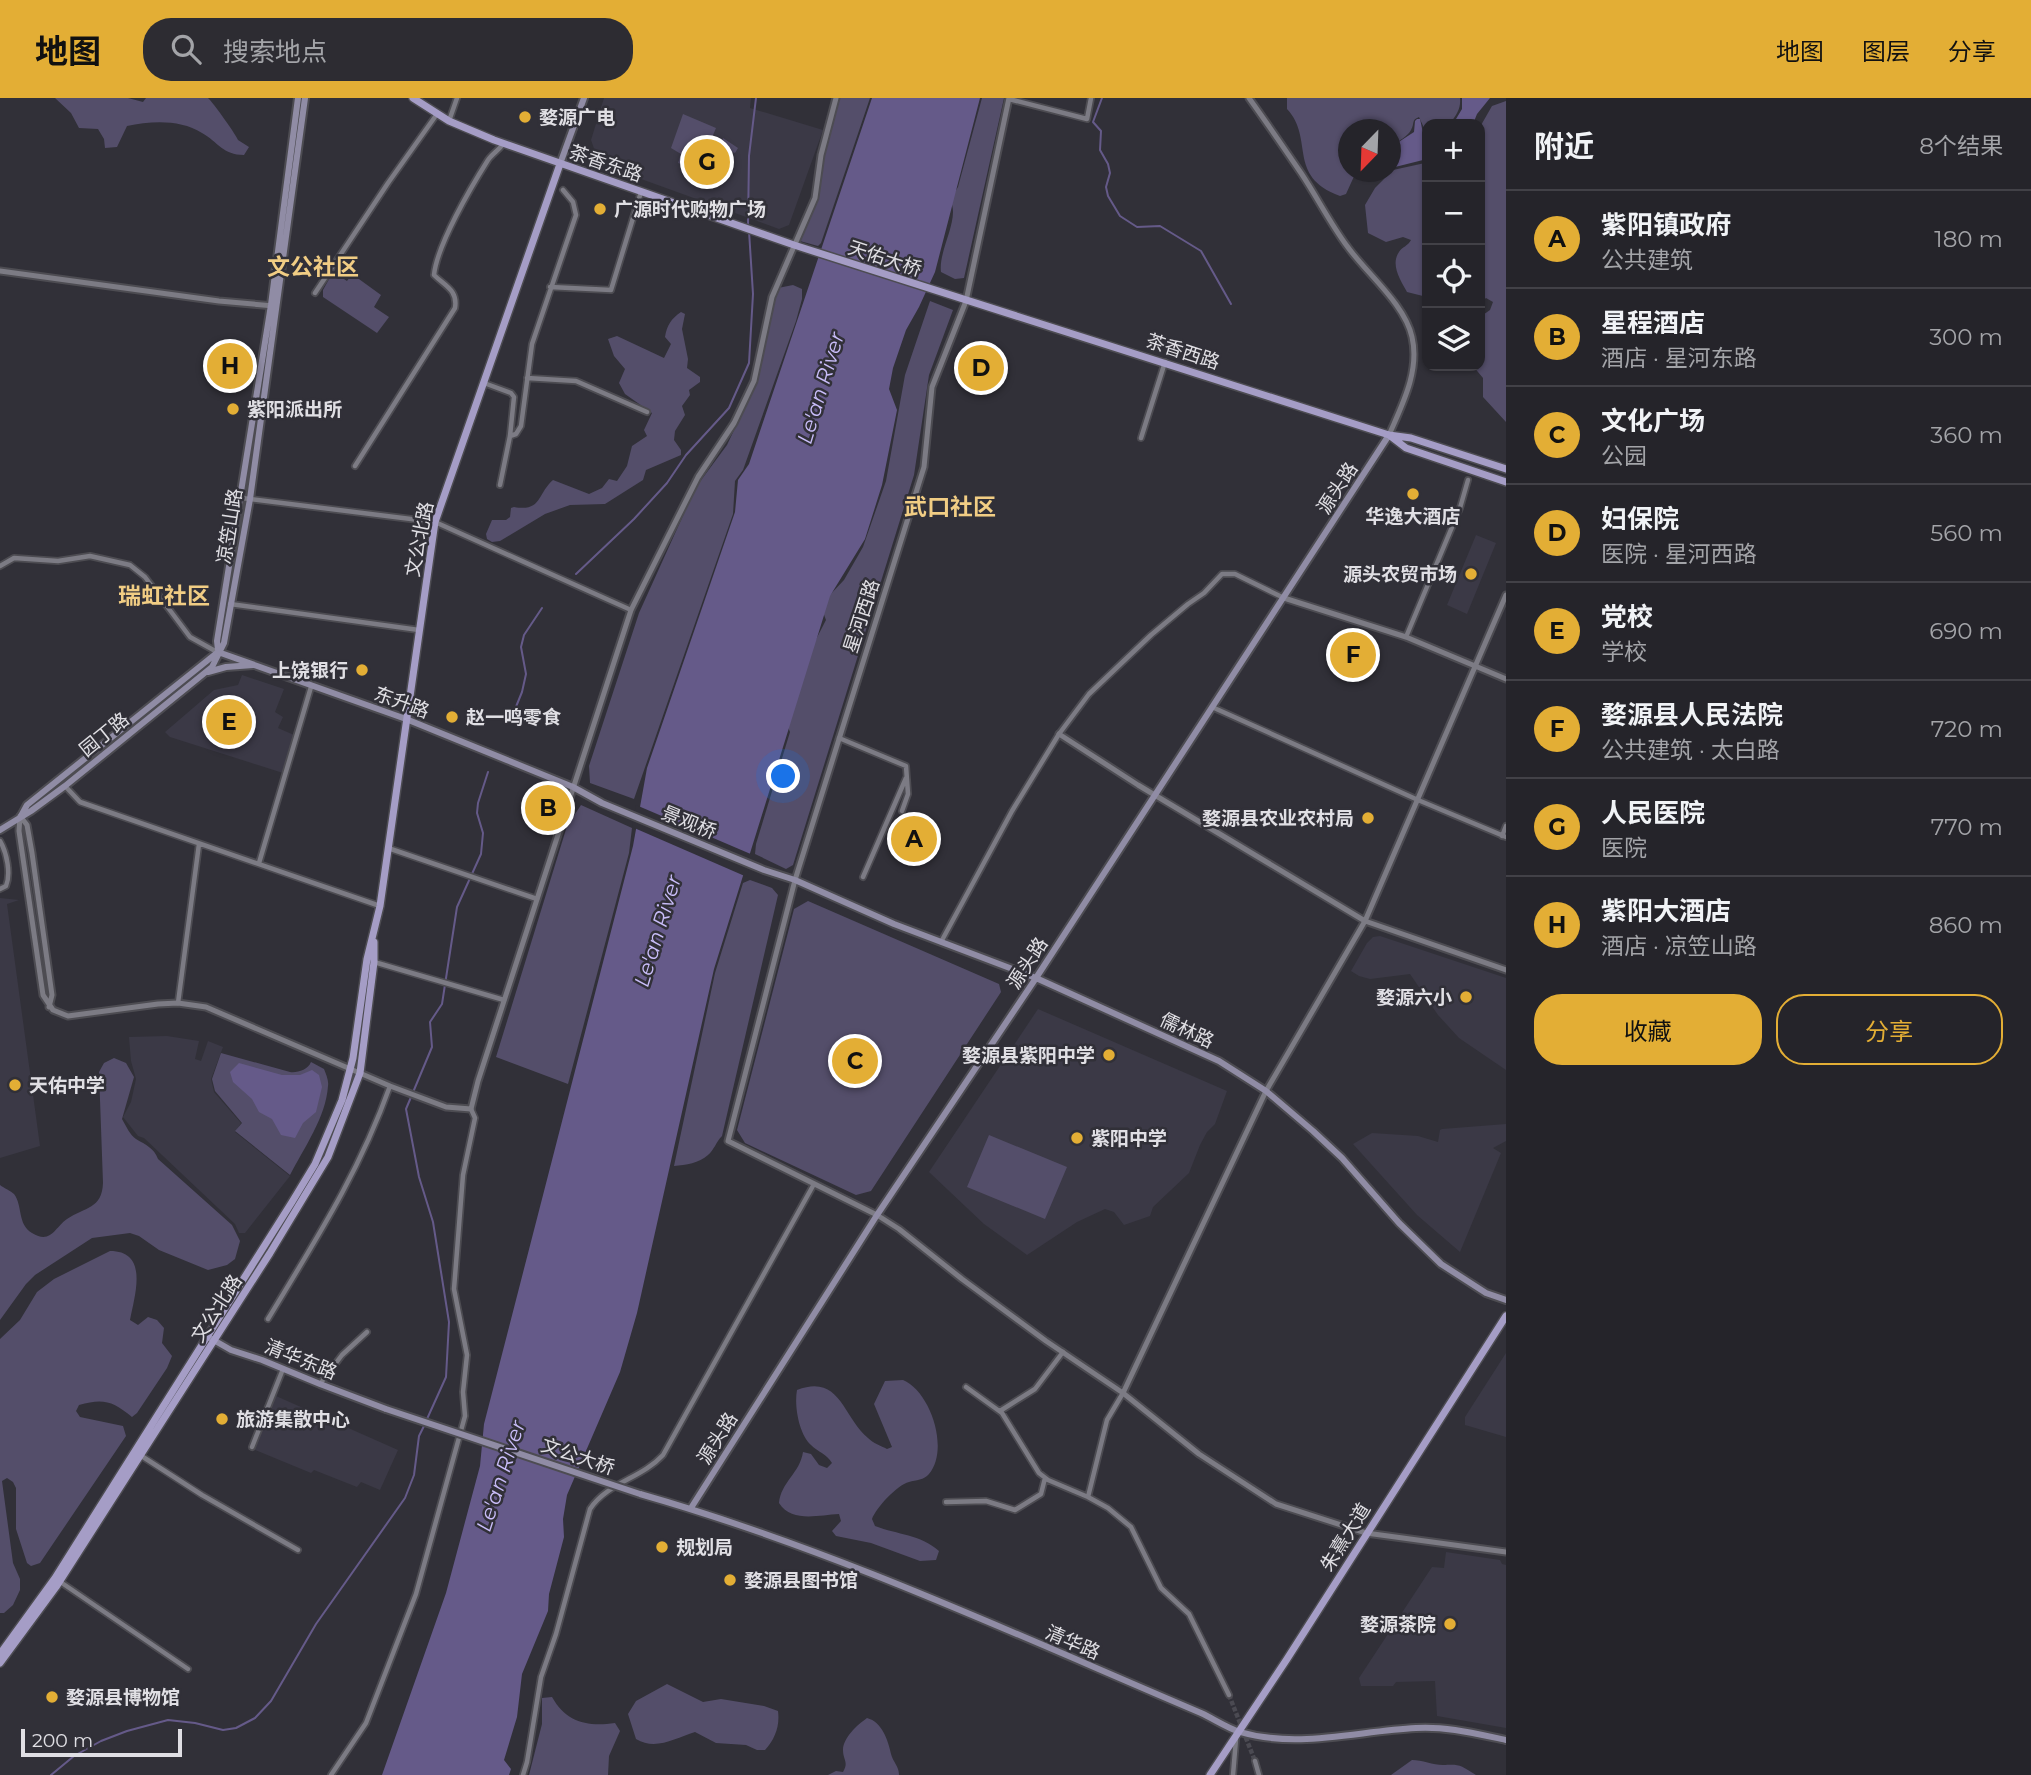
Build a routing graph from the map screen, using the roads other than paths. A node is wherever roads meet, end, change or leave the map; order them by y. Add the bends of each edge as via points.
1 (298, 98) edge
2 (305, 98) edge
3 (412, 98) edge
4 (457, 98) edge
5 (584, 98) edge
6 (836, 98) edge
7 (1091, 98) edge
8 (1249, 98) edge
9 (1009, 99) edge
10 (437, 114) junction
11 (449, 121) junction
12 (503, 143) junction
13 (560, 164) junction
14 (563, 190) dead end
15 (641, 192) junction
16 (794, 245) junction
17 (0, 271) edge
18 (550, 287) junction
19 (315, 293) dead end
20 (966, 301) junction
21 (274, 306) junction
22 (1165, 362) junction
23 (527, 378) junction
24 (483, 383) junction
25 (647, 412) dead end
26 (1389, 435) junction
27 (510, 436) junction
28 (1141, 438) dead end
29 (355, 466) dead end
30 (1506, 469) edge
31 (1468, 480) dead end
32 (1506, 482) edge
33 (500, 485) dead end
34 (246, 498) junction
35 (435, 522) junction
36 (1, 562) edge
37 (1506, 595) edge
38 (1284, 598) junction
39 (224, 603) junction
40 (232, 604) junction
41 (631, 610) junction
42 (419, 631) junction
43 (1405, 637) junction
44 (218, 652) junction
45 (256, 665) junction
46 (1475, 665) junction
47 (203, 674) junction
48 (1506, 679) edge
49 (311, 687) junction
50 (1211, 706) junction
51 (406, 719) junction
52 (1059, 734) junction
53 (838, 738) junction
54 (908, 774) junction
55 (65, 786) junction
56 (573, 787) junction
57 (1154, 795) junction
58 (1418, 800) junction
59 (902, 811) dead end
60 (20, 816) junction
61 (1506, 826) edge
62 (0, 830) edge
63 (1504, 836) edge
64 (0, 841) edge
65 (200, 844) junction
66 (388, 848) junction
67 (260, 863) junction
68 (863, 877) dead end
69 (795, 880) junction
70 (0, 889) edge
71 (537, 899) junction
72 (380, 906) junction
73 (1365, 921) junction
74 (941, 942) junction
75 (370, 961) junction
76 (1506, 970) edge
77 (1037, 978) junction
78 (505, 1000) junction
79 (178, 1003) junction
80 (351, 1069) junction
81 (360, 1073) junction
82 (390, 1086) junction
83 (1266, 1091) junction
84 (471, 1109) junction
85 (814, 1185) junction
86 (877, 1215) junction
87 (1506, 1300) edge
88 (1506, 1316) edge
89 (268, 1319) dead end
90 (368, 1332) dead end
91 (206, 1336) junction
92 (214, 1340) junction
93 (1063, 1352) junction
94 (284, 1369) junction
95 (320, 1384) junction
96 (966, 1387) dead end
97 (1123, 1393) junction
98 (387, 1409) joint
99 (1000, 1411) junction
100 (252, 1447) dead end
101 (137, 1453) junction
102 (1045, 1478) junction
103 (640, 1494) joint
104 (1088, 1497) junction
105 (946, 1502) dead end
106 (691, 1508) junction
107 (1366, 1533) junction
108 (298, 1550) dead end
109 (1506, 1552) edge
110 (57, 1580) junction
111 (0, 1654) edge
112 (0, 1663) edge
113 (188, 1669) dead end
114 (1229, 1695) tunnel mouth
115 (1238, 1731) junction
116 (1506, 1740) edge
117 (1255, 1761) tunnel mouth
118 (331, 1775) edge
119 (523, 1775) edge
120 (1210, 1775) edge
121 (1233, 1775) edge
122 (1259, 1775) edge

1 - 21 main road, 凉笠山路
2 - 21 main road, 凉笠山路
3 - 10 main road, 茶香东路
4 - 11 street
5 - 13 main road
6 - 16 street via 815,198
7 - 9 street via 1087,120
8 - 26 street via 1347,247 1408,325 1415,359
9 - 20 street, 星河西路
10 - 11 main road, 茶香东路
10 - 19 street
11 - 12 main road, 茶香东路
12 - 13 main road, 茶香东路
12 - 29 street via 444,240 435,270 434,275 453,292 455,308
13 - 15 main road, 茶香东路
13 - 24 main road, 文公北路
14 - 18 street via 576,215
15 - 16 main road, 茶香东路
15 - 18 street via 611,289
16 - 20 main road, 天佑大桥
16 - 41 street via 772,298 754,381 744,405 698,477
17 - 21 street
18 - 23 street
20 - 22 main road, 茶香西路
20 - 53 street, 星河西路 via 932,387 924,467
21 - 34 main road, 凉笠山路
22 - 26 main road, 茶香西路
22 - 28 street
23 - 25 street via 576,381
23 - 27 street via 521,426
24 - 27 street via 513,395
24 - 35 main road, 文公北路
26 - 30 main road
26 - 32 main road via 1406,448
26 - 38 main road, 源头路
27 - 33 street
31 - 43 street
34 - 35 street
34 - 39 main road, 凉笠山路
34 - 40 main road, 凉笠山路
35 - 41 street
35 - 42 main road, 文公北路
36 - 44 street via 90,556 130,565 145,577 190,637
37 - 46 street
38 - 43 street
38 - 50 main road, 源头路
38 - 52 street via 1235,574 1222,574 1089,694
39 - 40 street
39 - 44 main road, 凉笠山路
40 - 42 street
40 - 44 main road, 凉笠山路
41 - 56 street
42 - 51 main road, 文公北路
43 - 46 street
44 - 45 main road, 东升路 / 东升路
44 - 47 main road, 园丁路
44 - 60 main road via 27,805
45 - 47 main road
45 - 49 main road, 东升路 / 东升路
46 - 48 street
46 - 58 street
47 - 55 main road, 园丁路
49 - 51 main road, 东升路 / 东升路
49 - 67 street
50 - 57 main road, 源头路
50 - 58 street
51 - 56 main road, 东升路 / 东升路
51 - 66 main road, 文公北路
52 - 57 street
52 - 74 street
53 - 54 street via 902,763
53 - 69 street, 星河西路
54 - 59 street
54 - 68 street
55 - 60 main road, 园丁路
55 - 65 street via 80,802
56 - 69 main road, 景观桥 via 602,803
56 - 71 street
57 - 73 street
57 - 77 main road, 源头路
58 - 63 street
58 - 73 street
60 - 62 main road, 园丁路
60 - 79 street via 43,995 50,1007 68,1016
61 - 63 street
64 - 70 street via 8,880
65 - 67 street
65 - 79 street
66 - 71 street
66 - 72 main road, 文公北路
67 - 72 street
69 - 74 main road, 儒林路
69 - 85 street, 星河西路 via 727,1141
71 - 78 street
72 - 75 main road, 文公北路
73 - 76 street
73 - 83 street
74 - 77 main road, 儒林路
75 - 78 street
75 - 80 main road, 文公北路
75 - 81 main road, 文公北路
77 - 83 main road, 儒林路 via 1219,1061
77 - 86 main road, 源头路
78 - 84 street
79 - 80 street via 217,1011
80 - 81 street
80 - 91 main road, 文公北路 via 315,1164
81 - 82 street
81 - 92 main road, 文公北路 via 328,1157
82 - 84 street via 446,1107
82 - 89 street via 349,1184
83 - 87 main road, 儒林路 via 1314,1130 1441,1264 1457,1277
83 - 97 street
84 - 118 street via 475,1118 463,1175 454,1289 467,1355 465,1416 416,1594 366,1723
85 - 86 street
85 - 119 street via 663,1455 644,1472 603,1493 590,1509 541,1677
86 - 93 street
86 - 106 main road, 源头路
88 - 107 main road, 朱熹大道
90 - 95 street via 342,1355
91 - 92 main road, 清华东路
91 - 101 main road, 文公北路
92 - 94 main road, 清华东路
92 - 101 main road, 文公北路
93 - 97 street
93 - 99 street via 1035,1389
94 - 95 main road, 清华东路
94 - 100 street
95 - 98 main road, 清华东路
96 - 99 street
97 - 104 street via 1107,1420
97 - 107 street via 1199,1454 1266,1499
98 - 103 main road, 文公大桥, bridge
99 - 102 street
101 - 108 street
101 - 110 main road, 文公北路
102 - 104 street
102 - 105 street via 1041,1494 1015,1510 986,1501
103 - 106 main road, 清华路
104 - 114 street via 1132,1527 1161,1588 1189,1614
106 - 115 main road, 清华路 via 817,1551
107 - 109 street
107 - 115 main road, 朱熹大道
110 - 111 main road, 文公北路
110 - 112 main road, 文公北路
110 - 113 street
115 - 116 main road, 清华路 via 1299,1740 1437,1728
115 - 120 main road, 朱熹大道
115 - 121 street
117 - 122 street

